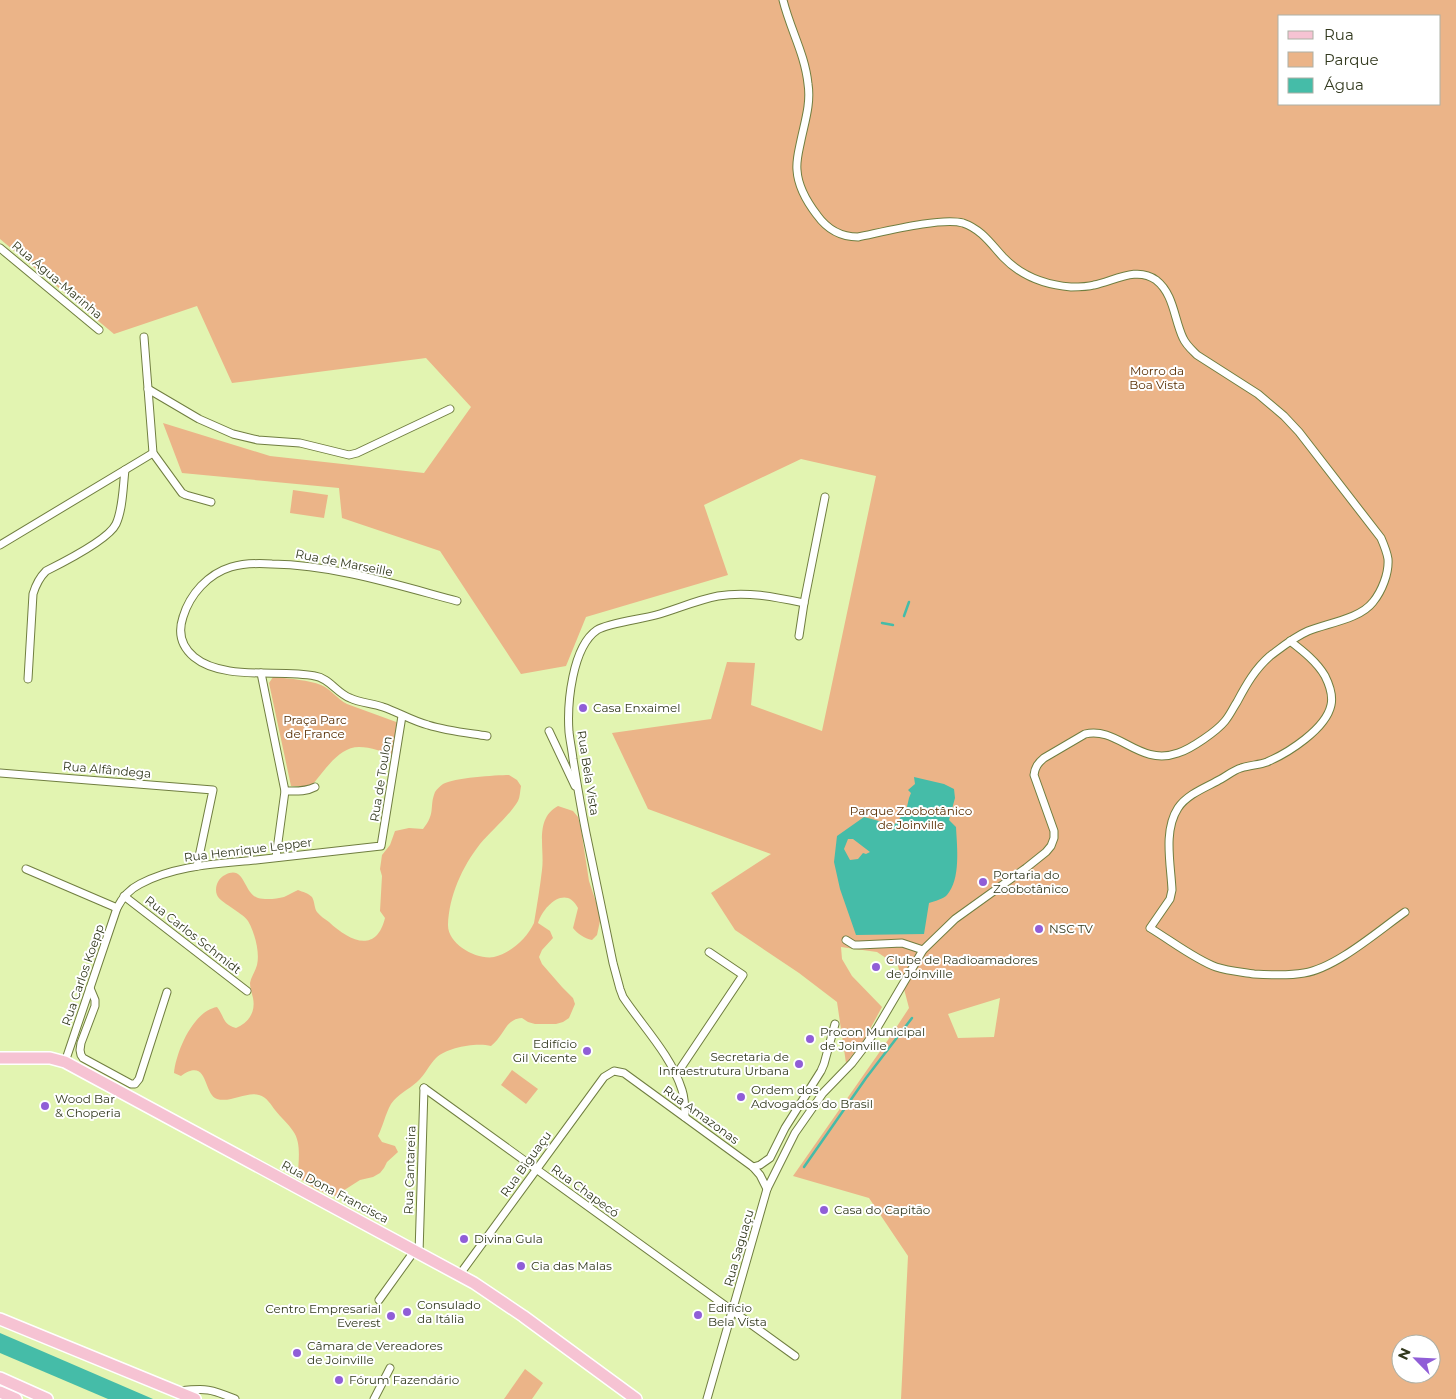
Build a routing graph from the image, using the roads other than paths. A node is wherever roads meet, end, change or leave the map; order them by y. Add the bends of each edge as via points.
1 (783, 0) edge
2 (0, 249) edge
3 (99, 330) dead end
4 (144, 337) dead end
5 (148, 389) junction
6 (450, 409) dead end
7 (153, 453) junction
8 (125, 470) junction
9 (825, 497) dead end
10 (210, 502) dead end
11 (0, 546) edge
12 (457, 601) dead end
13 (804, 603) junction
14 (800, 636) dead end
15 (1290, 641) junction
16 (261, 673) junction
17 (28, 679) dead end
18 (402, 716) junction
19 (549, 731) dead end
20 (487, 736) dead end
21 (0, 773) edge
22 (315, 787) dead end
23 (285, 791) junction
24 (578, 794) junction
25 (381, 846) joint
26 (276, 857) junction
27 (197, 866) junction
28 (26, 870) dead end
29 (124, 896) junction
30 (117, 908) junction
31 (1404, 912) dead end
32 (846, 940) dead end
33 (923, 950) junction
34 (709, 952) dead end
35 (90, 988) junction
36 (248, 991) dead end
37 (167, 992) dead end
38 (835, 1024) dead end
39 (0, 1058) edge
40 (64, 1062) junction
41 (614, 1071) joint
42 (676, 1075) junction
43 (424, 1088) joint
44 (812, 1106) junction
45 (798, 1107) junction
46 (685, 1117) junction
47 (803, 1120) junction
48 (774, 1152) junction
49 (783, 1156) junction
50 (753, 1167) junction
51 (536, 1170) junction
52 (767, 1189) junction
53 (417, 1251) junction
54 (460, 1274) junction
55 (380, 1300) dead end
56 (732, 1312) junction
57 (0, 1319) edge
58 (795, 1356) dead end
59 (390, 1368) dead end
60 (0, 1378) edge
61 (0, 1392) edge
62 (177, 1392) junction
63 (16, 1399) edge
64 (47, 1399) edge
65 (195, 1399) edge
66 (235, 1399) edge
67 (374, 1399) edge
68 (636, 1399) edge
69 (707, 1399) edge

1 - 15 street via 801,50 808,84 809,105 797,156 799,182 805,198 830,229 837,234 858,237 946,221 962,223 986,238 1014,268 1054,284 1084,287 1128,275 1147,275 1156,281 1170,301 1183,339 1190,349 1258,394 1284,416 1315,452 1381,538 1388,561 1387,572 1373,603 1363,611
2 - 3 street, Rua Água-Marinha
4 - 5 street
5 - 6 street via 199,419 233,434 258,440 300,443 350,455
5 - 7 street
7 - 8 street
7 - 10 street via 182,493
8 - 11 street
8 - 17 street via 120,512 112,530 46,572 36,584
9 - 13 street
12 - 16 street, Rua de Marseille via 323,568 253,563 227,569 212,576 189,603 182,620 182,640 192,656 207,666
13 - 14 street
13 - 24 street, Rua Bela Vista via 750,594 716,596 598,630 579,655 569,696 569,734
15 - 31 street via 1318,665 1325,676 1331,705 1326,716 1310,735 1285,753 1241,768 1189,797 1179,807 1172,819 1170,834 1170,899 1150,928 1218,968 1269,975 1305,973 1354,950
15 - 33 street, Rua Saguaçu via 1255,671 1225,721 1179,753 1151,755 1093,732 1038,763 1034,776 1054,832 1051,846 955,919
16 - 18 street, Rua de Marseille via 319,677 348,698 381,706
16 - 23 street
18 - 20 street, Rua de Marseille via 437,728
18 - 25 street, Rua de Toulon
19 - 24 street
21 - 27 street, Rua Alfândega via 213,790
22 - 23 street via 304,791
23 - 26 street
24 - 42 street, Rua Bela Vista via 620,989
25 - 26 street, Rua Henrique Lepper
26 - 27 street, Rua Henrique Lepper
27 - 29 street, Rua Henrique Lepper via 151,879
28 - 30 street
29 - 30 street, Rua Carlos Koepp
29 - 36 street, Rua Carlos Schmidt
30 - 35 street, Rua Carlos Koepp
32 - 33 street via 854,945 902,943
33 - 44 street, Rua Saguaçu via 877,1028 852,1063
34 - 42 street via 743,975
35 - 37 street via 96,1000 81,1043 81,1055 131,1084 139,1079
35 - 40 street, Rua Carlos Koepp
38 - 45 street via 824,1064
39 - 40 main road, Rua Dona Francisca via 50,1058
40 - 53 main road, Rua Dona Francisca
41 - 46 street, Rua Amazonas via 624,1073
41 - 51 street, Rua Biguaçu via 604,1077
42 - 46 street, Rua Bela Vista via 683,1091
43 - 51 street, Rua Chapecó
43 - 53 street, Rua Cantareira
44 - 45 street
44 - 47 street, Rua Saguaçu
45 - 47 street
45 - 48 street
46 - 50 street, Rua Amazonas
47 - 49 street, Rua Saguaçu
48 - 49 street
48 - 50 street via 766,1162
49 - 52 street, Rua Saguaçu
50 - 52 street, Rua Amazonas
51 - 54 street, Rua Biguaçu
51 - 56 street, Rua Chapecó
52 - 56 street, Rua Saguaçu
53 - 54 main road, Rua Dona Francisca
53 - 55 street
54 - 68 main road, Rua Dona Francisca
56 - 58 street, Rua Chapecó
56 - 69 street, Rua Saguaçu
57 - 62 main road
59 - 67 street
60 - 64 main road
61 - 63 main road
62 - 65 main road
62 - 66 street via 202,1388

